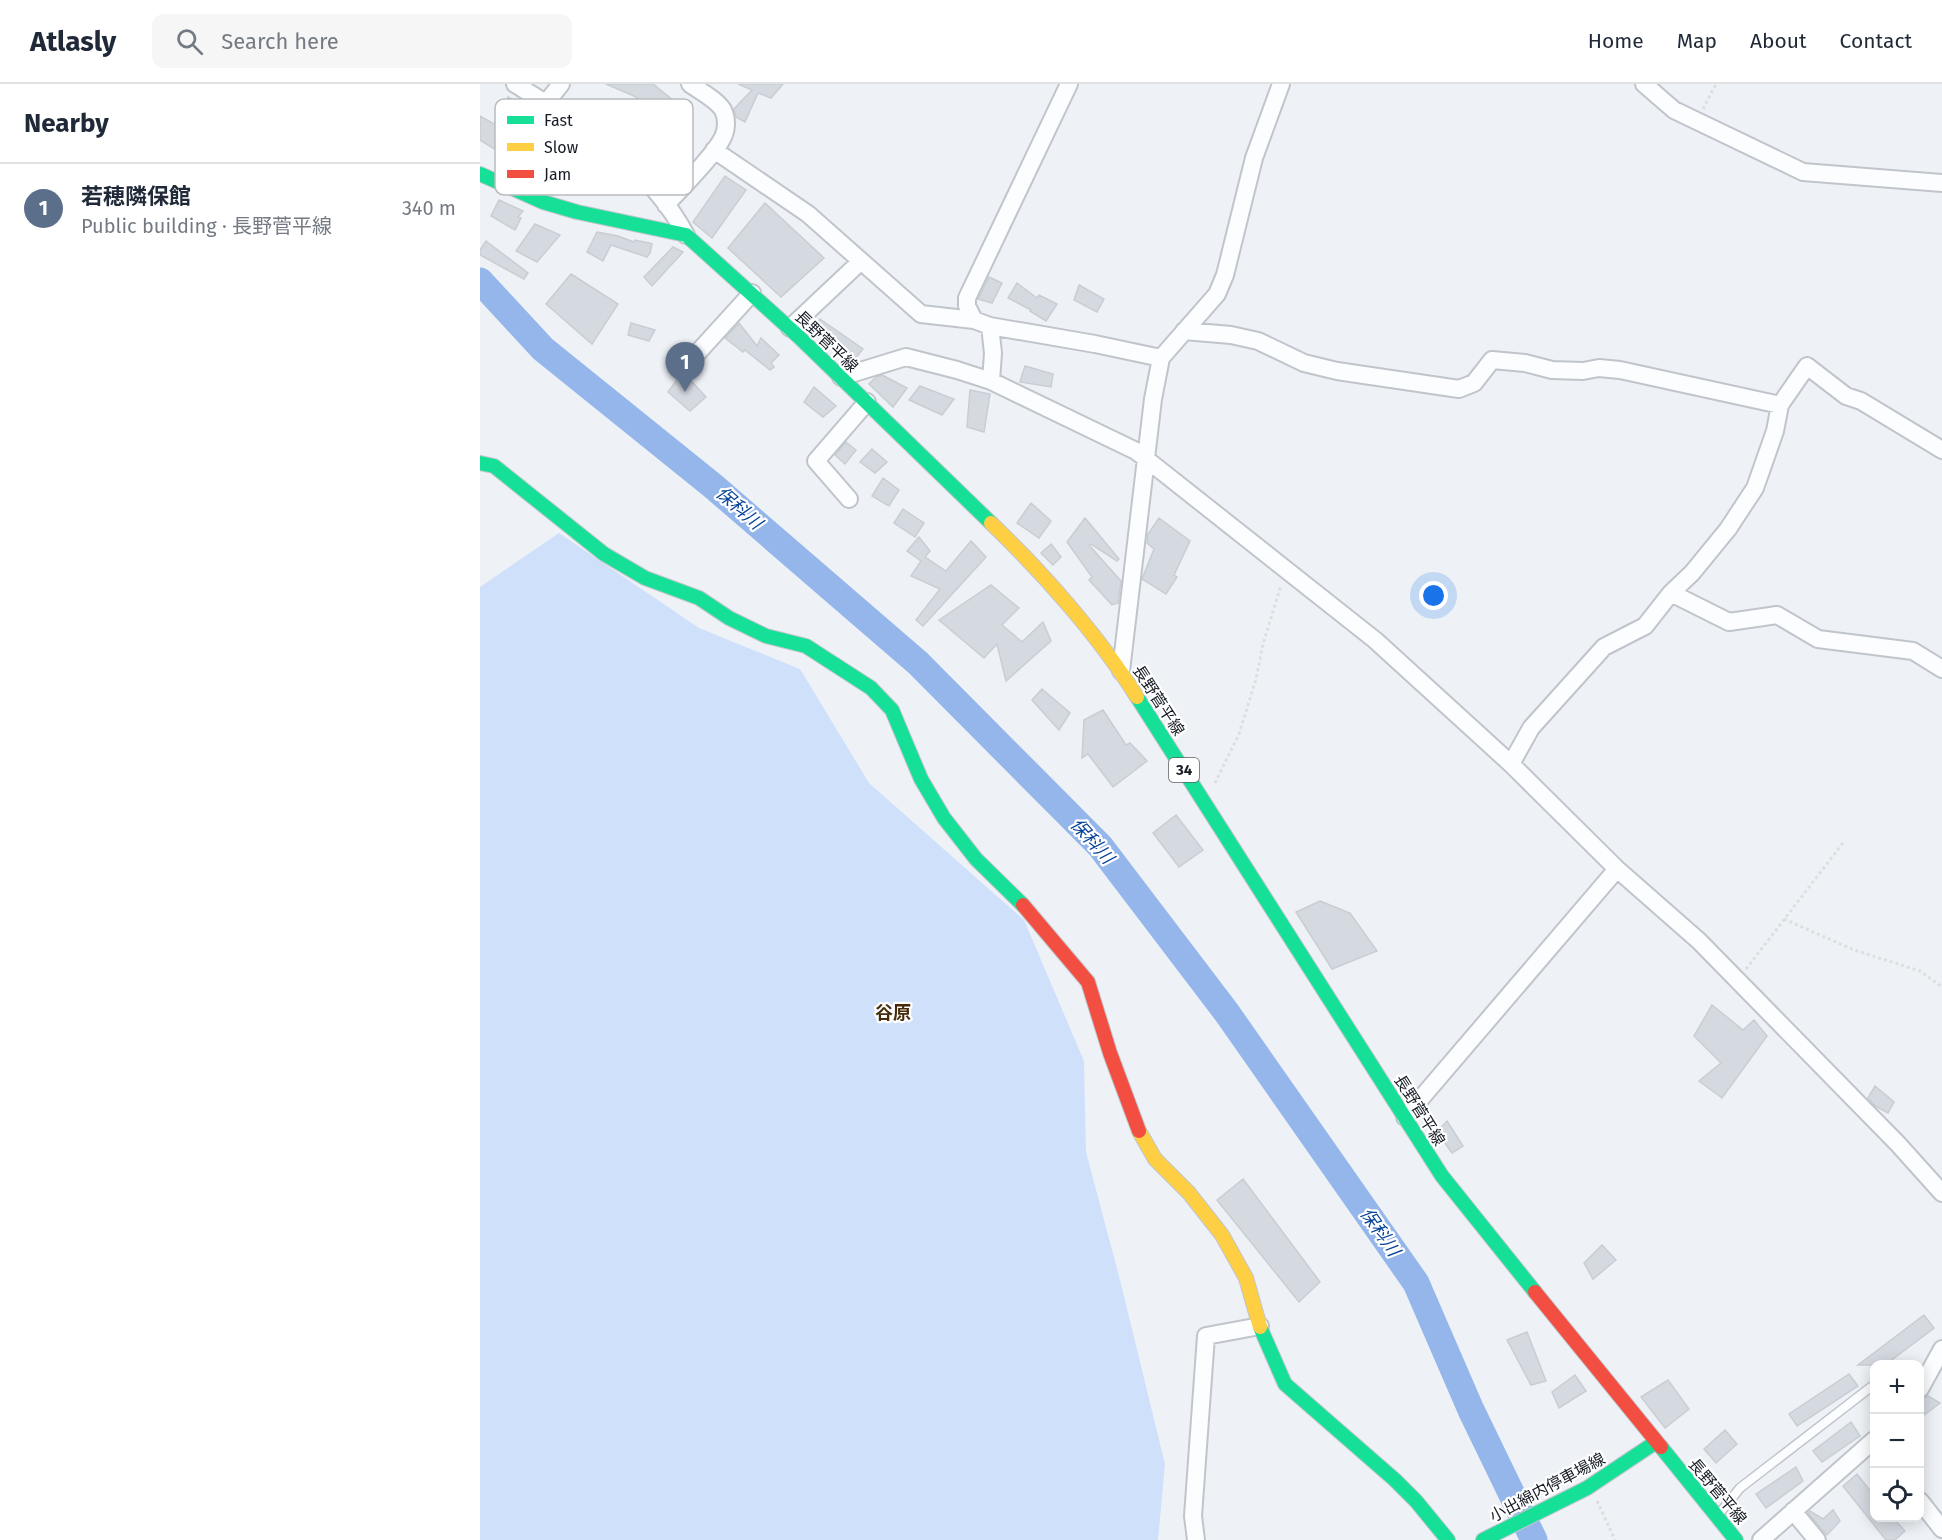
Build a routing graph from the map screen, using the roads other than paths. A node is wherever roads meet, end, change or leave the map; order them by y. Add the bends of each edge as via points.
1 (515, 84) edge
2 (561, 84) edge
3 (690, 84) edge
4 (1069, 84) edge
5 (1281, 84) edge
6 (1644, 84) edge
7 (539, 99) edge
8 (549, 99) edge
9 (714, 150) junction
10 (480, 174) edge
11 (693, 174) edge
12 (495, 181) edge
13 (1942, 183) edge
14 (527, 195) edge
15 (657, 195) edge
16 (675, 195) edge
17 (666, 205) junction
18 (686, 235) junction
19 (860, 262) junction
20 (752, 293) junction
21 (982, 323) junction
22 (790, 328) junction
23 (1184, 331) junction
24 (1161, 358) junction
25 (691, 360) dead end
26 (841, 378) junction
27 (991, 381) junction
28 (867, 402) junction
29 (1780, 405) junction
30 (1942, 450) edge
31 (1147, 459) junction
32 (480, 463) edge
33 (849, 499) dead end
34 (1671, 593) junction
35 (1942, 669) edge
36 (1121, 671) junction
37 (1511, 764) junction
38 (1617, 869) junction
39 (1405, 1117) junction
40 (1942, 1193) edge
41 (1260, 1326) junction
42 (1941, 1355) edge
43 (1924, 1383) edge
44 (1870, 1388) edge
45 (1656, 1443) junction
46 (1870, 1446) edge
47 (1924, 1506) edge
48 (1793, 1511) junction
49 (1717, 1516) junction
50 (1942, 1529) edge
51 (1486, 1538) edge
52 (1196, 1540) edge
53 (1448, 1540) edge
54 (1736, 1540) edge
55 (1761, 1540) edge
56 (1817, 1540) edge

1 - 7 street
2 - 8 street
3 - 9 street via 721,107 725,116 723,138
4 - 21 street via 967,298 967,306
5 - 23 street via 1254,158 1225,275 1216,294
6 - 13 street via 1674,110 1803,172
9 - 11 street
9 - 19 street via 808,214
10 - 12 main road, 長野菅平線 / 34
14 - 18 main road, 長野菅平線 / 34 via 577,212
15 - 17 street
16 - 17 street
17 - 18 street
18 - 20 main road, 長野菅平線 / 34
19 - 21 street via 921,314
19 - 22 street
20 - 22 main road, 長野菅平線 / 34
20 - 25 street
21 - 24 street
21 - 27 street via 993,353
22 - 26 main road, 長野菅平線 / 34
23 - 24 street
23 - 29 street via 1231,334 1257,341 1304,363 1337,371 1459,389 1474,383 1492,360 1552,370 1620,370
24 - 31 street
26 - 27 street via 906,357
26 - 28 main road, 長野菅平線 / 34
27 - 31 street
28 - 33 street via 816,461
28 - 36 main road, 長野菅平線 / 34 via 1014,545
29 - 30 street via 1807,366 1846,396
29 - 34 street via 1755,488 1728,529
31 - 36 street
31 - 37 street via 1375,640
32 - 41 main road via 494,466 604,554 645,578 699,598 766,636 806,646 871,688 892,710 921,779 944,818 976,859 1088,982 1140,1133 1155,1159 1189,1193 1222,1235 1246,1278
34 - 35 street via 1729,622 1777,615 1818,639 1913,651
34 - 37 street via 1645,626 1604,647 1531,728
36 - 39 main road, 長野菅平線 / 34
37 - 38 street
38 - 39 street
38 - 40 street via 1699,941
39 - 45 main road, 長野菅平線 / 34 via 1442,1176
41 - 52 street via 1206,1336 1193,1516
41 - 53 main road via 1285,1384 1395,1480
42 - 43 street
44 - 49 lane via 1740,1488
45 - 49 main road, 長野菅平線 / 34
45 - 51 main road, 小出綿内停車場線 via 1588,1487
46 - 48 street
47 - 50 street
48 - 55 street
48 - 56 street
49 - 54 main road, 長野菅平線 / 34

